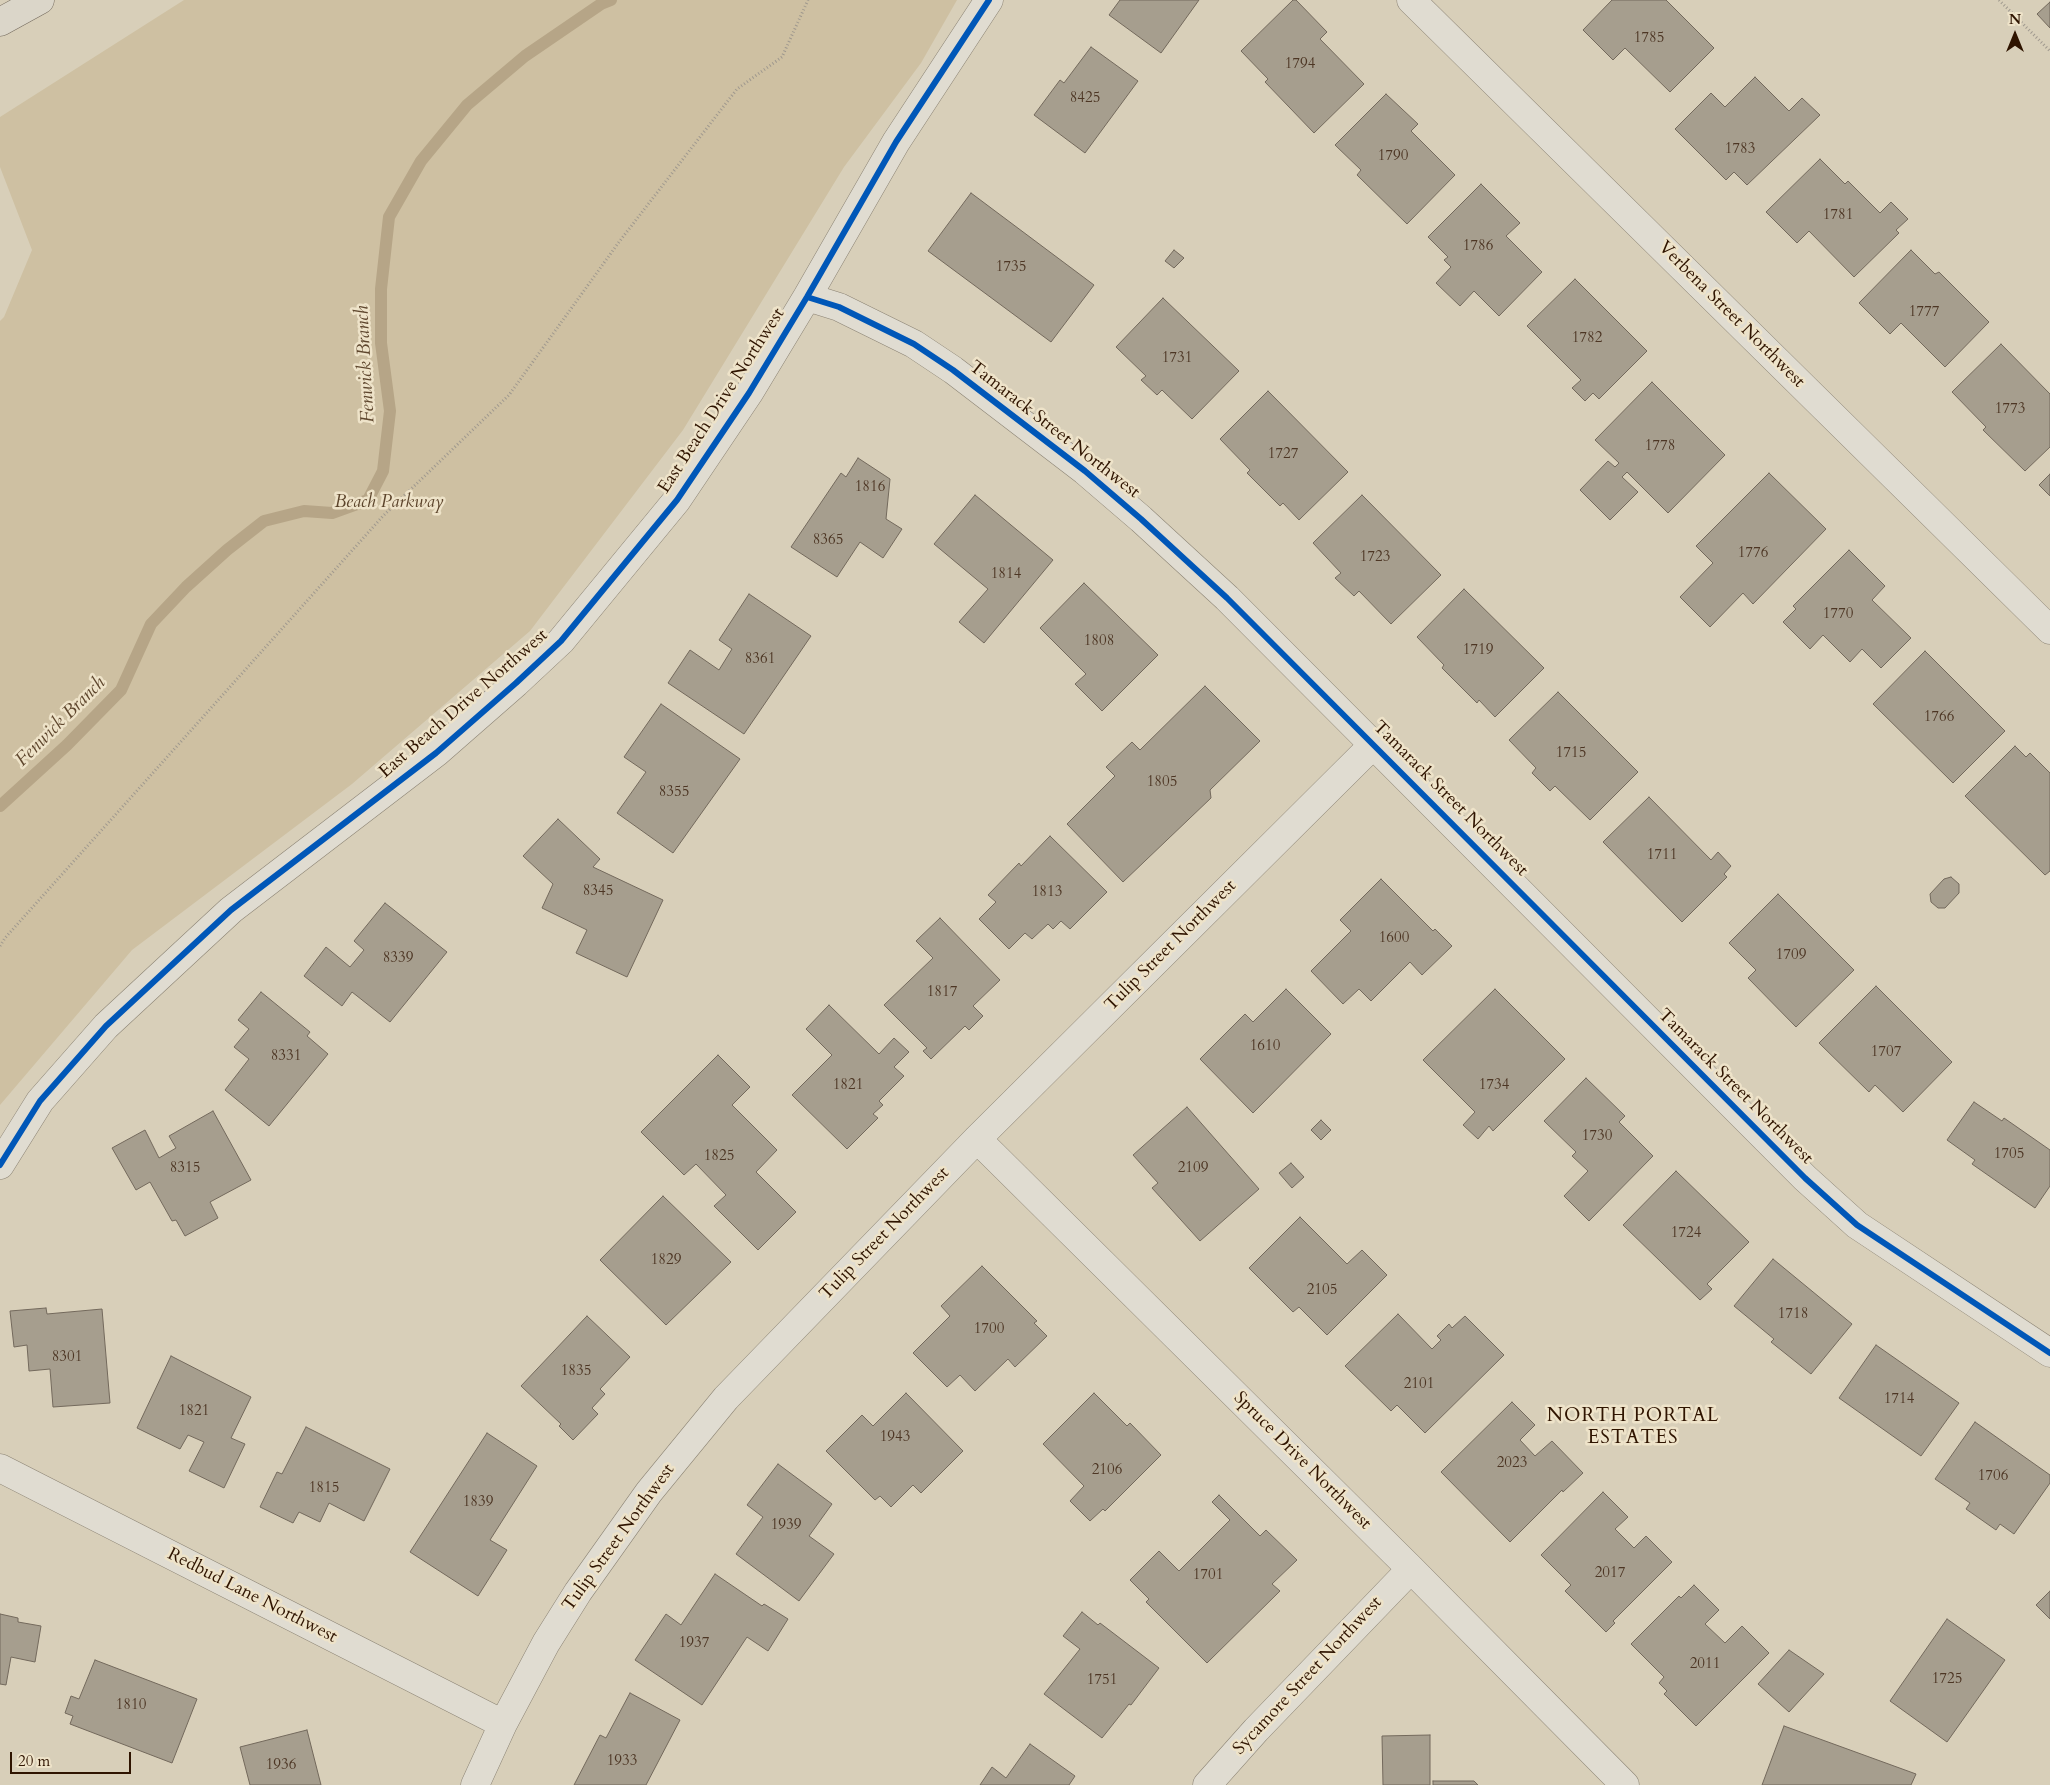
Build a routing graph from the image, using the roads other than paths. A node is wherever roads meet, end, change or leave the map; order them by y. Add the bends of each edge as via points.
1 (989, 0) edge
2 (1411, 0) edge
3 (35, 1) edge
4 (0, 22) edge
5 (807, 297) junction
6 (2050, 630) edge
7 (1374, 744) junction
8 (977, 1139) junction
9 (0, 1166) edge
10 (2050, 1354) edge
11 (0, 1468) edge
12 (1411, 1568) junction
13 (504, 1724) junction
14 (475, 1785) edge
15 (1207, 1785) edge
16 (1625, 1785) edge

1 - 5 street, East Beach Drive Northwest via 896,142
2 - 6 street, Verbena Street Northwest
3 - 4 main road
5 - 7 street, Tamarack Street Northwest via 839,307 914,344 1086,471 1226,598
5 - 9 street, East Beach Drive Northwest via 677,500 561,641 436,753 231,910 106,1026 40,1100
7 - 8 street, Tulip Street Northwest
7 - 10 street, Tamarack Street Northwest via 1805,1178 1858,1225
8 - 12 street, Spruce Drive Northwest
8 - 13 street, Tulip Street Northwest via 726,1398 687,1444 578,1592 546,1643
11 - 13 street, Redbud Lane Northwest
12 - 15 street, Sycamore Street Northwest
12 - 16 street, Spruce Drive Northwest
13 - 14 street, Tulip Street Northwest

